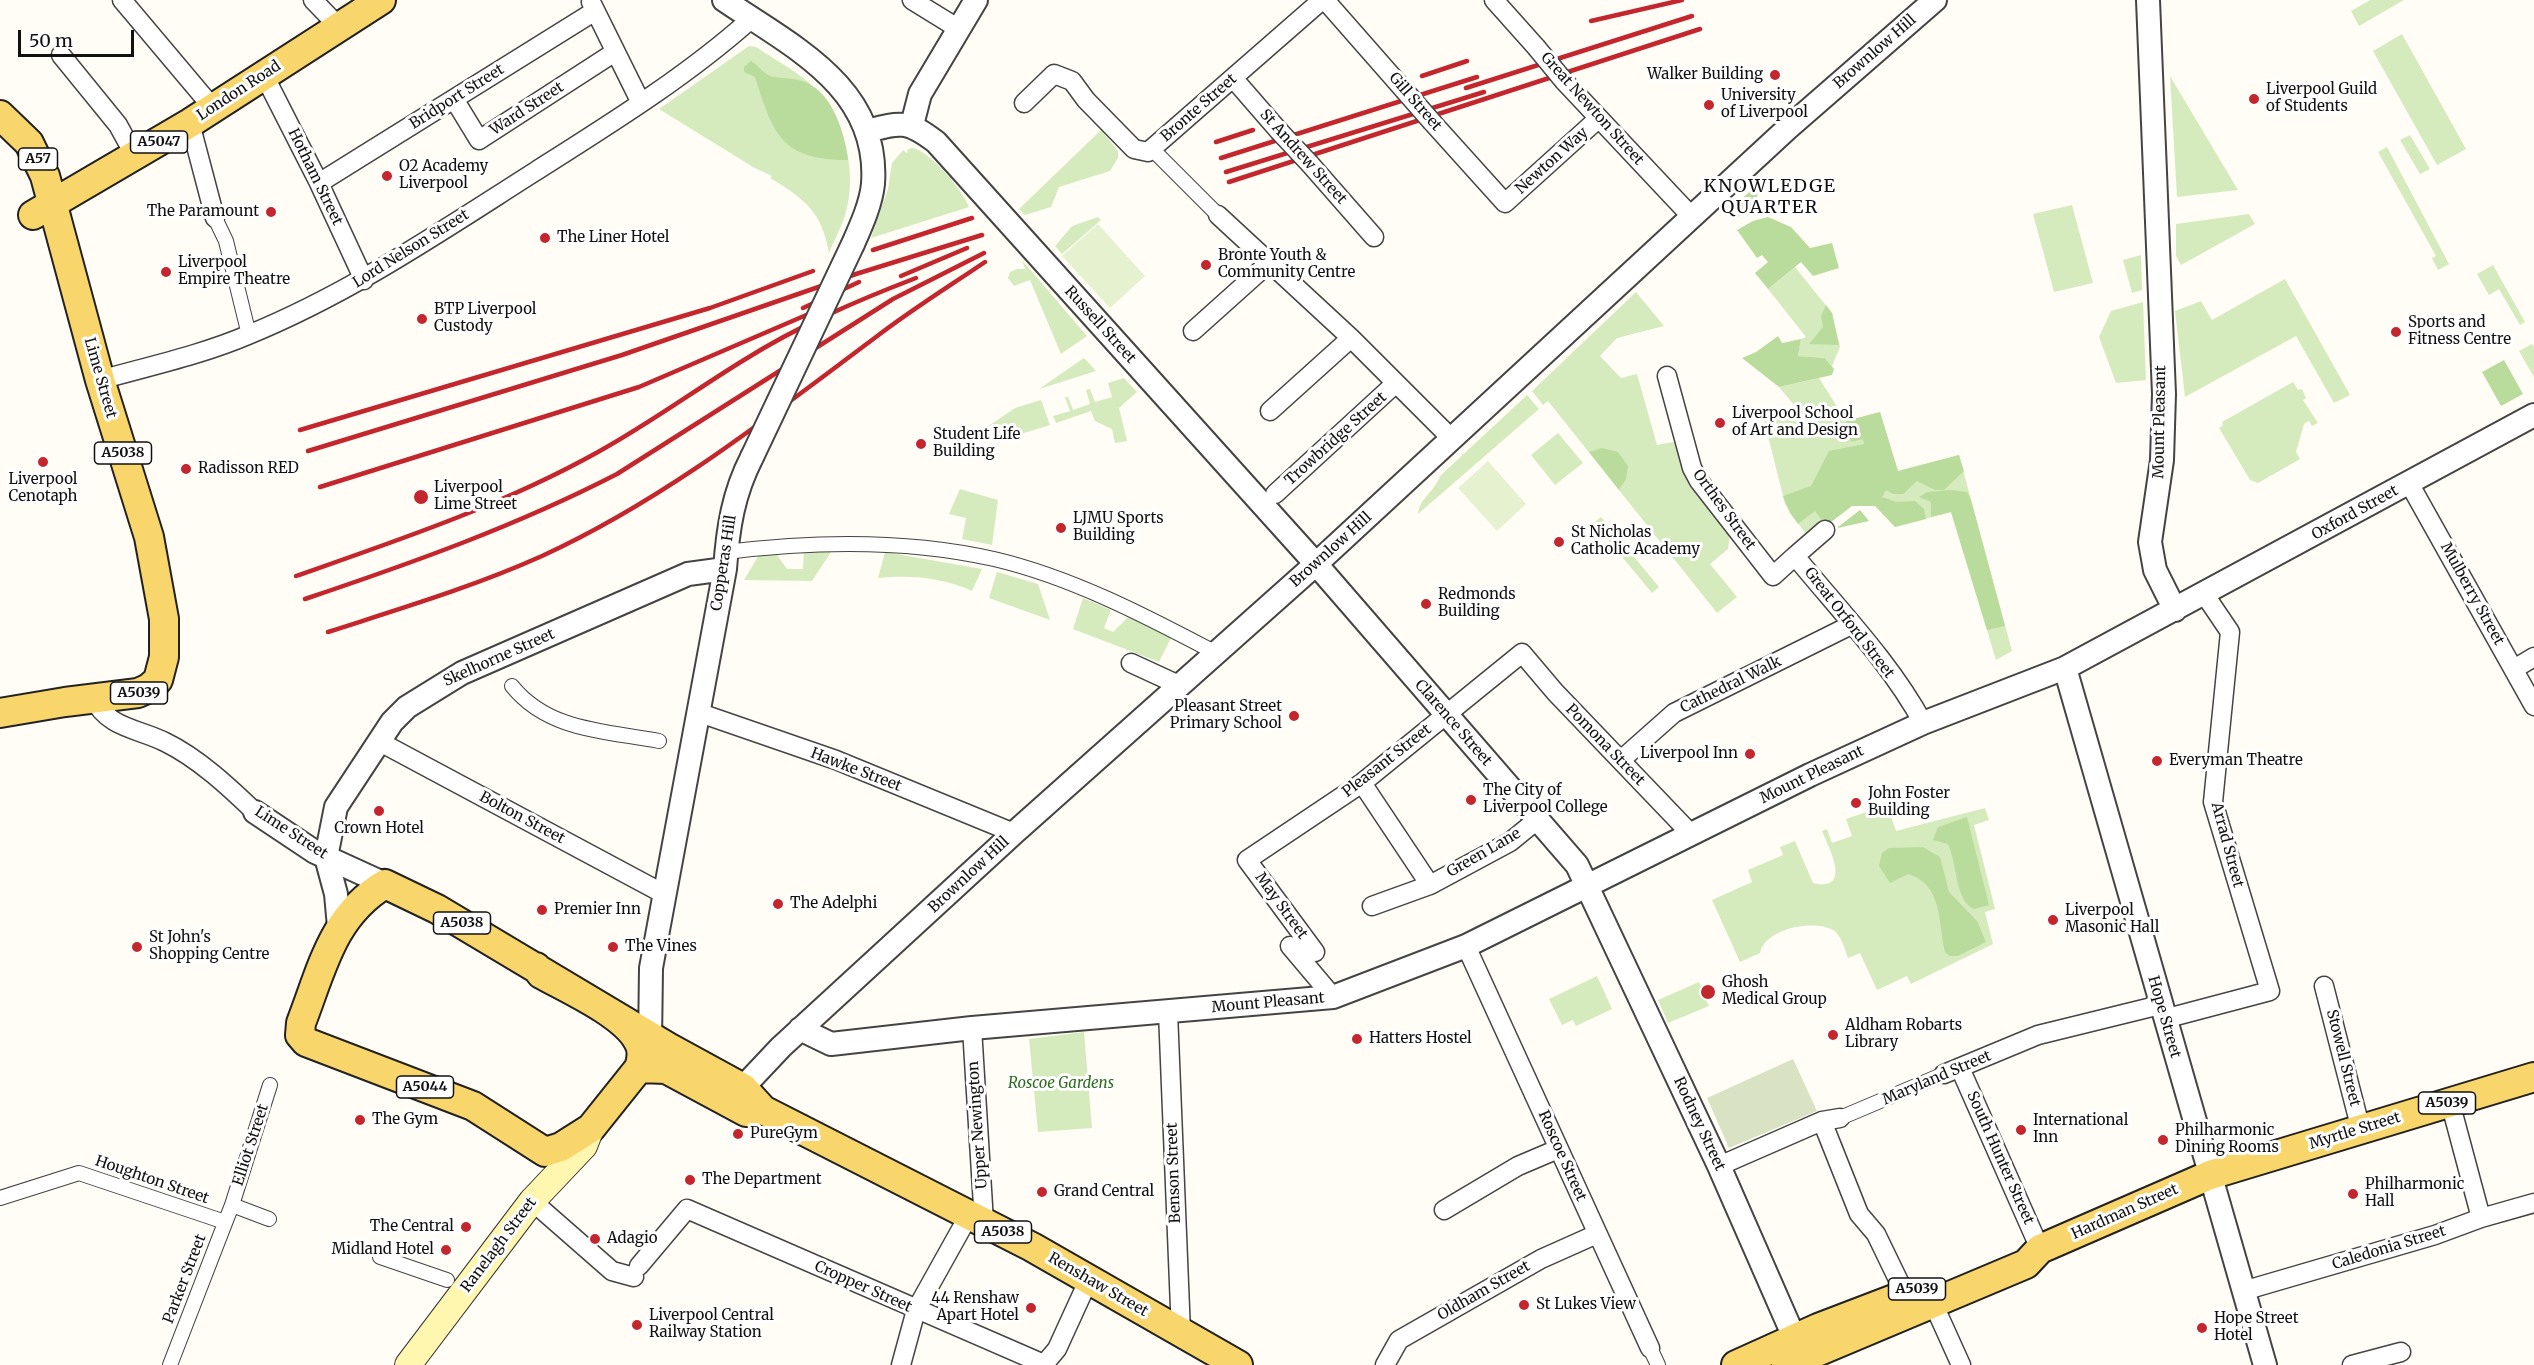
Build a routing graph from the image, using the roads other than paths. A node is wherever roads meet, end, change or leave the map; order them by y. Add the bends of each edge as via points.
1 (122, 0) edge
2 (313, 0) edge
3 (381, 0) edge
4 (724, 0) edge
5 (912, 0) edge
6 (976, 0) edge
7 (1323, 0) edge
8 (1494, 0) edge
9 (1935, 0) edge
10 (2148, 0) edge
11 (592, 6) edge
12 (751, 19) junction
13 (339, 27) junction
14 (959, 29) junction
15 (615, 52) junction
16 (61, 55) dead end
17 (264, 75) junction
18 (1233, 78) junction
19 (454, 99) junction
20 (642, 103) junction
21 (1024, 103) dead end
22 (213, 108) junction
23 (0, 115) edge
24 (1599, 118) junction
25 (190, 123) junction
26 (912, 125) junction
27 (867, 131) junction
28 (1152, 149) junction
29 (135, 156) junction
30 (319, 183) junction
31 (1505, 203) joint
32 (43, 210) junction
33 (1218, 215) joint
34 (1691, 216) junction
35 (215, 218) joint
36 (1374, 237) dead end
37 (1270, 262) junction
38 (364, 280) junction
39 (1193, 331) dead end
40 (249, 335) junction
41 (1351, 338) junction
42 (1667, 376) dead end
43 (100, 380) junction
44 (1396, 383) junction
45 (1270, 411) dead end
46 (2534, 415) edge
47 (1452, 439) junction
48 (2409, 483) junction
49 (1275, 494) dead end
50 (1825, 530) dead end
51 (1795, 556) junction
52 (725, 561) junction
53 (1316, 564) junction
54 (2205, 595) junction
55 (2175, 610) junction
56 (1851, 625) junction
57 (1216, 653) junction
58 (1522, 654) joint
59 (165, 657) joint
60 (2534, 657) edge
61 (1131, 663) dead end
62 (2065, 668) junction
63 (2514, 669) junction
64 (512, 686) dead end
65 (1181, 686) junction
66 (93, 698) junction
67 (2534, 706) edge
68 (697, 712) junction
69 (0, 713) edge
70 (1446, 714) junction
71 (1923, 723) junction
72 (659, 741) dead end
73 (380, 742) junction
74 (1621, 760) junction
75 (1362, 783) junction
76 (255, 812) joint
77 (1537, 820) junction
78 (1014, 833) junction
79 (1691, 834) junction
80 (326, 857) junction
81 (1247, 860) joint
82 (385, 884) junction
83 (1430, 885) junction
84 (1587, 885) junction
85 (664, 894) junction
86 (1372, 906) dead end
87 (339, 927) junction
88 (1290, 946) dead end
89 (1466, 946) junction
90 (1315, 952) dead end
91 (2324, 986) dead end
92 (1333, 997) junction
93 (827, 1005) junction
94 (1168, 1012) junction
95 (2162, 1012) junction
96 (972, 1028) junction
97 (800, 1029) junction
98 (847, 1042) junction
99 (655, 1048) junction
100 (1952, 1071) junction
101 (2534, 1077) edge
102 (270, 1085) dead end
103 (736, 1095) junction
104 (2450, 1102) junction
105 (1840, 1118) joint
106 (243, 1122) dead end
107 (1822, 1122) junction
108 (257, 1126) junction
109 (591, 1128) junction
110 (2361, 1130) junction
111 (1558, 1149) junction
112 (545, 1152) junction
113 (1719, 1166) junction
114 (2210, 1175) junction
115 (539, 1193) junction
116 (0, 1198) edge
117 (2534, 1203) edge
118 (232, 1205) junction
119 (1444, 1210) dead end
120 (976, 1218) junction
121 (2481, 1218) junction
122 (269, 1219) dead end
123 (225, 1222) junction
124 (1598, 1234) junction
125 (2040, 1249) junction
126 (380, 1257) dead end
127 (1089, 1279) junction
128 (447, 1280) dead end
129 (2243, 1291) junction
130 (1905, 1294) junction
131 (1932, 1303) junction
132 (916, 1310) junction
133 (1181, 1333) junction
134 (1650, 1348) joint
135 (2401, 1352) dead end
136 (1797, 1356) edge
137 (170, 1365) edge
138 (408, 1365) edge
139 (901, 1365) edge
140 (1238, 1365) edge
141 (1385, 1365) edge
142 (1658, 1365) edge
143 (1736, 1365) edge
144 (1961, 1365) edge
145 (2265, 1365) edge
146 (2352, 1365) edge

1 - 22 street
2 - 13 street
3 - 13 main road, London Road / A5047
4 - 12 street, Copperas Hill
5 - 14 street
6 - 14 street
7 - 18 street, Bronte Street
7 - 31 street, Gill Street, bridge
8 - 24 street, Great Newton Street, bridge
9 - 34 street, Brownlow Hill
10 - 55 street, Mount Pleasant via 2164,394 2162,460 2150,543 2156,570
11 - 15 street
11 - 19 street, Bridport Street
12 - 20 street, Lord Nelson Street via 723,45
12 - 27 street, Copperas Hill via 825,69 854,105
13 - 17 main road, London Road / A5047
14 - 26 street via 920,94
15 - 19 street, Ward Street via 479,140
15 - 20 street
16 - 29 street via 118,125
17 - 22 main road, London Road / A5047
17 - 30 street, Hotham Street
18 - 28 street, Bronte Street
18 - 36 street, St Andrew Street, bridge
19 - 30 street, Bridport Street
20 - 38 street, Lord Nelson Street
21 - 28 street, Bronte Street via 1054,74 1072,81 1134,149
22 - 25 main road, London Road / A5047
23 - 32 main road, A57 via 33,149 45,176
24 - 31 street, Newton Way
24 - 34 street, Great Newton Street
25 - 29 main road, London Road / A5047
25 - 35 street
26 - 27 street via 893,124
26 - 53 street, Russell Street via 936,142
27 - 52 street, Copperas Hill, bridge via 873,186 853,244 736,489
28 - 33 street, Trowbridge Street
29 - 32 main road, London Road / A5047
30 - 38 street, Hotham Street
32 - 43 main road, Lime Street / A5038
33 - 37 street, Trowbridge Street
34 - 47 street, Brownlow Hill
35 - 40 street via 226,241
37 - 39 street
37 - 41 street, Trowbridge Street
38 - 40 street, Lord Nelson Street
40 - 43 street, Lord Nelson Street
41 - 44 street, Trowbridge Street
41 - 45 street
42 - 51 street, Orthes Street via 1699,481 1773,576
43 - 59 main road, Lime Street / A5038 via 149,537 164,619
44 - 47 street, Trowbridge Street
44 - 49 street, Trowbridge Street
46 - 48 street, Oxford Street
47 - 53 street, Brownlow Hill
48 - 54 street, Oxford Street
48 - 63 street, Mulberry Street
50 - 51 street, Great Orford Street
51 - 56 street, Great Orford Street
52 - 57 street via 852,543 994,559 1068,582
52 - 68 street, Copperas Hill
52 - 73 street, Skelhorne Street via 462,673 407,707
53 - 57 street, Brownlow Hill
53 - 70 street, Clarence Street
54 - 55 street, Oxford Street
54 - 95 street, Arrad Street via 2229,632 2213,802 2270,991
55 - 62 street, Mount Pleasant
56 - 71 street, Great Orford Street
56 - 74 street, Cathedral Walk via 1674,713
57 - 65 street, Brownlow Hill
58 - 70 street, Pleasant Street
58 - 74 street, Pomona Street
59 - 66 main road, A5039 via 158,680 149,688 129,696
60 - 63 street
61 - 65 street
62 - 71 street, Mount Pleasant
62 - 95 street, Hope Street
63 - 67 street, Mulberry Street
64 - 72 street via 538,711 567,724
65 - 78 street, Brownlow Hill
66 - 69 main road, A5039
66 - 76 street, Lime Street / A5038 via 100,711 116,724 165,742 218,779
68 - 78 street, Hawke Street via 836,760
68 - 85 street, Copperas Hill
70 - 75 street, Pleasant Street
70 - 77 street, Clarence Street
71 - 79 street, Mount Pleasant
73 - 80 street, Skelhorne Street via 336,807
73 - 85 street, Bolton Street
74 - 79 street, Pomona Street
75 - 81 street, Pleasant Street
75 - 83 street, Green Lane
76 - 80 street, Lime Street / A5038
77 - 83 street, Green Lane via 1510,842
77 - 84 street, Clarence Street
78 - 93 street, Brownlow Hill
79 - 84 street, Mount Pleasant
80 - 82 street, Lime Street / A5038
80 - 87 street, A5044 via 336,894
81 - 90 street, May Street
82 - 87 main road, A5044 via 368,895
82 - 99 main road, Lime Street / A5038 via 437,909 598,1006 631,1030 640,1042 642,1058
83 - 86 street, Green Lane
84 - 89 street, Mount Pleasant
84 - 113 street, Rodney Street
85 - 99 street, Copperas Hill via 651,968
87 - 112 main road, A5044 via 301,1023 300,1035 306,1042 473,1106
88 - 92 street
89 - 92 street, Mount Pleasant
89 - 111 street, Roscoe Street
91 - 110 street, Stowell Street
92 - 94 street, Mount Pleasant
93 - 97 street, Brownlow Hill
93 - 98 street
94 - 96 street, Mount Pleasant
94 - 133 street, Benson Street
95 - 100 street, Maryland Street via 2038,1035
95 - 114 street, Hope Street
96 - 98 street, Mount Pleasant
96 - 120 street, Upper Newington
97 - 98 street, Mount Pleasant via 831,1044
97 - 103 street, Brownlow Hill
99 - 103 main road, A5038
99 - 109 main road, Ranelagh Street
100 - 105 street, Maryland Street
100 - 125 street, South Hunter Street
101 - 104 main road, Myrtle Street / A5039
102 - 108 street, Elliot Street
103 - 120 main road, Renshaw Street / A5038 via 746,1112 763,1110
104 - 110 main road, Myrtle Street / A5039
104 - 121 street
105 - 107 street, Maryland Street
106 - 108 street
107 - 113 street, Maryland Street
107 - 130 street via 1860,1214 1876,1234
108 - 118 street, Elliot Street
109 - 112 main road, Ranelagh Street
109 - 115 main road, Ranelagh Street via 584,1146
110 - 114 main road, Myrtle Street / A5039
111 - 119 street via 1518,1166
111 - 124 street, Roscoe Street
112 - 115 main road
113 - 136 street, Rodney Street
114 - 125 main road, Hardman Street / A5039
114 - 129 street, Hope Street
115 - 132 street, Cropper Street via 612,1271 637,1272 687,1209
115 - 138 main road, Ranelagh Street
116 - 123 street, Houghton Street via 79,1173
117 - 121 street, Caledonia Street
118 - 122 street
118 - 123 street, Parker Street
120 - 127 main road, Renshaw Street / A5038
120 - 132 street
121 - 129 street, Caledonia Street
123 - 137 street, Parker Street
124 - 134 street, Roscoe Street
124 - 141 street, Oldham Street via 1540,1259 1399,1340
125 - 130 main road, Hardman Street / A5039 via 2015,1247
125 - 131 main road, Hardman Street / A5039 via 2026,1264
126 - 128 street
127 - 132 street, Cropper Street via 1057,1349 1046,1362
127 - 133 main road, Renshaw Street / A5038
129 - 145 street, Hope Street
130 - 131 street
130 - 136 main road, Hardman Street / A5039
131 - 136 main road, Hardman Street / A5039
131 - 144 street
132 - 139 street
133 - 140 main road, Renshaw Street / A5038
134 - 142 street, Roscoe Street
135 - 146 street
136 - 143 main road, A5039

